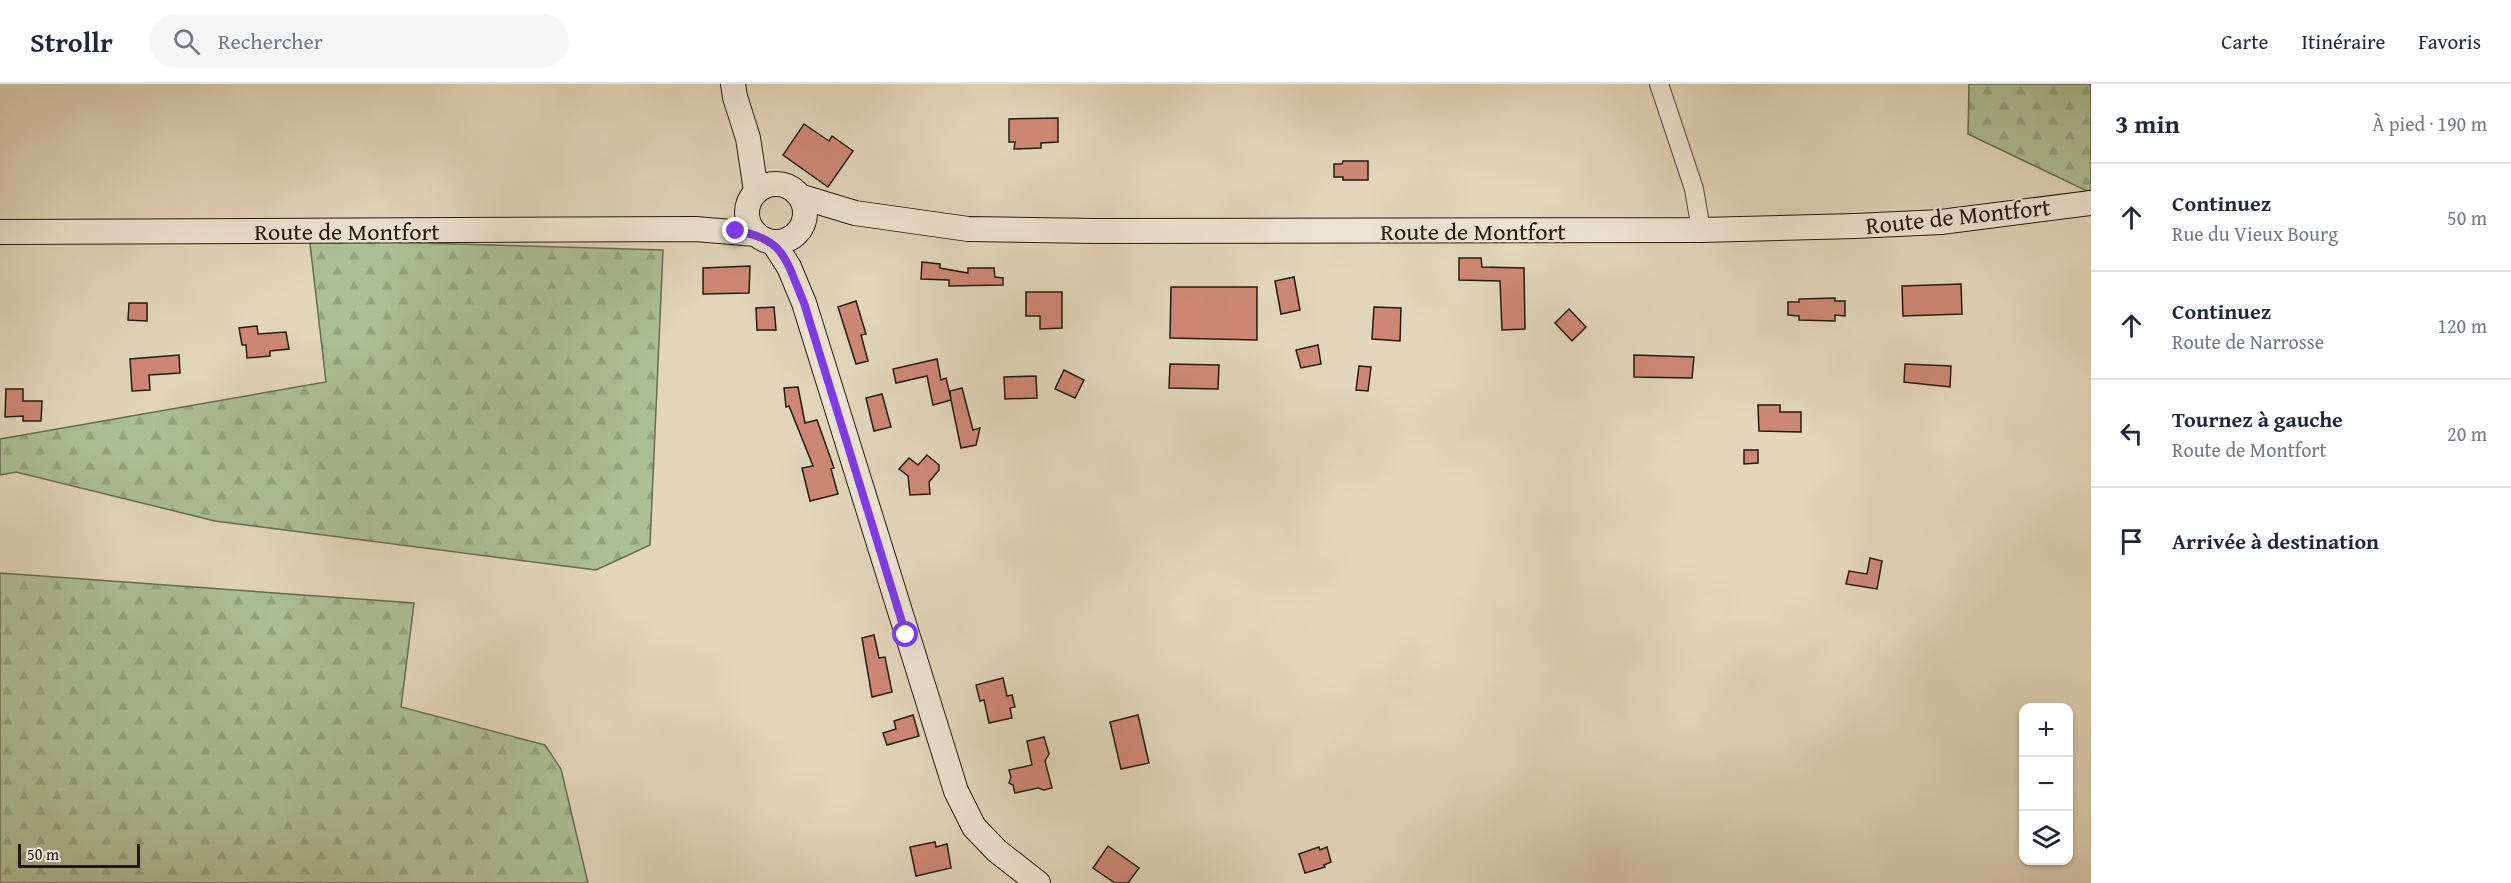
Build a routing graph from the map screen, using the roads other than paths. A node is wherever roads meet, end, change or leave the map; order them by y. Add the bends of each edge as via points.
1 (733, 84) edge
2 (1659, 84) edge
3 (760, 193) junction
4 (802, 197) junction
5 (2091, 203) edge
6 (855, 213) junction
7 (802, 228) junction
8 (695, 229) junction
9 (1701, 230) junction
10 (0, 232) edge
11 (765, 238) junction
12 (804, 303) junction
13 (1038, 883) edge

1 - 3 main road
2 - 9 street via 1694,189
3 - 4 main road via 791,187
3 - 8 main road, Route de Montfort
3 - 11 main road via 748,221
4 - 6 main road, Route de Montfort
4 - 7 main road via 806,211
5 - 9 main road, Route de Montfort via 1941,222
6 - 7 main road, Route de Montfort via 822,217
6 - 9 main road, Route de Montfort via 968,229
7 - 11 main road via 788,240
7 - 12 main road
8 - 10 main road, Route de Montfort
8 - 11 main road, Route de Montfort
11 - 12 main road via 789,267
12 - 13 main road via 956,791 974,827

